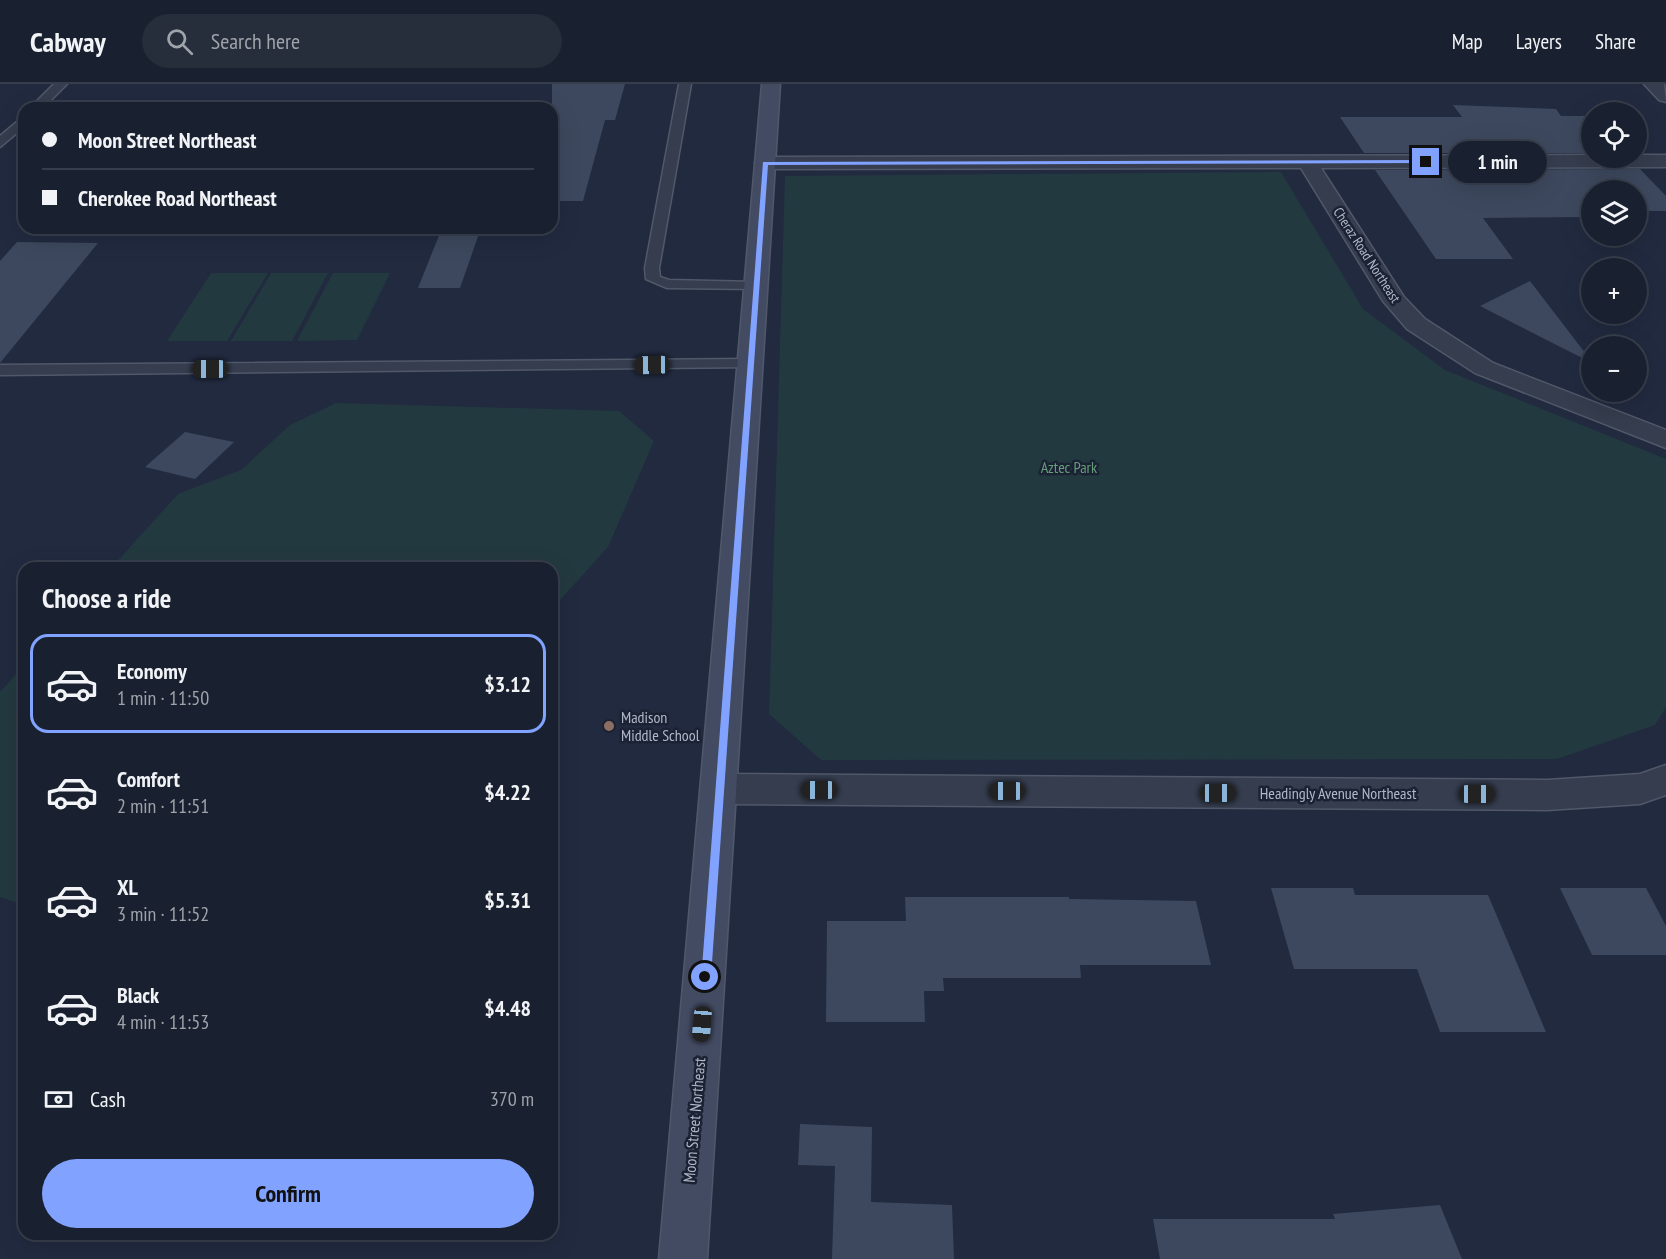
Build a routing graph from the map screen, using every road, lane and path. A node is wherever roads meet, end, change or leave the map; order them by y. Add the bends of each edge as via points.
1 (61, 84) edge
2 (685, 84) edge
3 (771, 84) edge
4 (1653, 84) edge
5 (1666, 96) edge
6 (42, 102) edge
7 (18, 126) edge
8 (0, 143) edge
9 (1666, 161) edge
10 (1307, 162) junction
11 (765, 163) junction
12 (756, 286) junction
13 (749, 364) junction
14 (0, 370) edge
15 (1666, 440) edge
16 (1666, 780) edge
17 (720, 789) junction
18 (683, 1259) edge

1 - 6 lane
2 - 12 lane via 653,279 667,285
3 - 11 street, Moon Street Northeast
4 - 5 street
7 - 8 lane
9 - 10 street
10 - 11 street
10 - 15 street, Cheraz Road Northeast via 1395,301 1416,324 1484,368
11 - 12 street, Moon Street Northeast
12 - 13 street, Moon Street Northeast
13 - 14 lane
13 - 17 street, Moon Street Northeast
16 - 17 street, Headingly Avenue Northeast via 1640,789 1547,795
17 - 18 street, Moon Street Northeast

